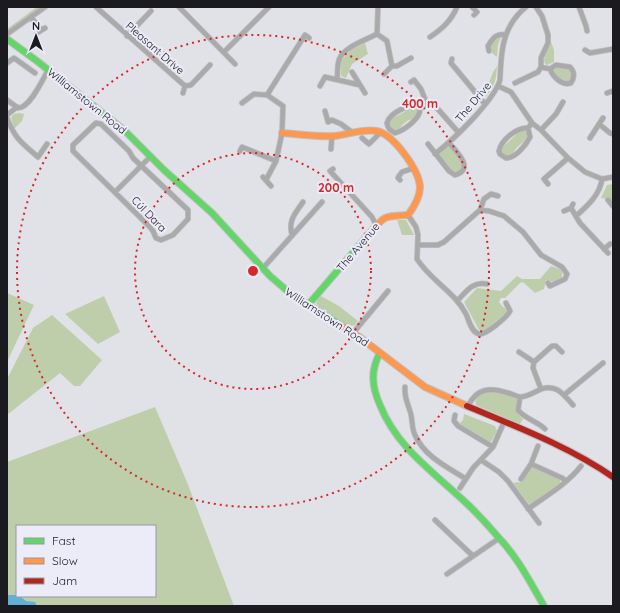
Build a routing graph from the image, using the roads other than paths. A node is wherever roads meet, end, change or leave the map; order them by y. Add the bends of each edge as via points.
1 (45, 7) edge
2 (96, 7) edge
3 (179, 7) edge
4 (269, 7) edge
5 (378, 7) edge
6 (457, 7) edge
7 (472, 7) edge
8 (526, 7) edge
9 (536, 7) edge
10 (579, 7) edge
11 (151, 11) dead end
12 (474, 15) dead end
13 (31, 17) junction
14 (41, 30) dead end
15 (586, 31) dead end
16 (7, 34) edge
17 (377, 34) junction
18 (506, 35) junction
19 (127, 36) junction
20 (430, 37) dead end
21 (309, 38) dead end
22 (7, 39) edge
23 (487, 48) dead end
24 (613, 49) edge
25 (586, 50) dead end
26 (224, 52) junction
27 (411, 58) dead end
28 (449, 62) dead end
29 (7, 63) edge
30 (235, 64) dead end
31 (210, 65) dead end
32 (392, 66) junction
33 (541, 67) junction
34 (550, 69) junction
35 (48, 70) junction
36 (352, 72) dead end
37 (34, 73) dead end
38 (384, 74) dead end
39 (337, 79) junction
40 (411, 82) dead end
41 (515, 83) dead end
42 (360, 85) junction
43 (185, 86) junction
44 (320, 86) dead end
45 (498, 86) junction
46 (613, 91) edge
47 (607, 92) dead end
48 (183, 93) dead end
49 (365, 93) dead end
50 (267, 95) junction
51 (7, 100) edge
52 (563, 102) dead end
53 (242, 103) dead end
54 (427, 104) junction
55 (485, 104) junction
56 (17, 107) junction
57 (420, 108) junction
58 (325, 111) dead end
59 (7, 115) edge
60 (7, 118) edge
61 (603, 118) dead end
62 (532, 123) junction
63 (599, 124) junction
64 (528, 128) junction
65 (541, 130) junction
66 (282, 133) junction
67 (353, 133) junction
68 (380, 133) junction
69 (459, 133) junction
70 (613, 134) edge
71 (332, 136) junction
72 (362, 138) dead end
73 (590, 138) dead end
74 (449, 143) junction
75 (47, 144) dead end
76 (428, 144) dead end
77 (331, 149) dead end
78 (240, 151) dead end
79 (435, 154) junction
80 (151, 156) junction
81 (568, 158) junction
82 (276, 161) junction
83 (141, 166) junction
84 (333, 168) dead end
85 (414, 168) junction
86 (613, 178) edge
87 (602, 179) junction
88 (400, 180) dead end
89 (548, 184) dead end
90 (271, 186) dead end
91 (115, 192) junction
92 (498, 196) dead end
93 (608, 200) dead end
94 (303, 202) dead end
95 (322, 202) dead end
96 (613, 206) edge
97 (480, 210) junction
98 (564, 211) dead end
99 (408, 216) junction
100 (576, 216) junction
101 (376, 226) junction
102 (292, 235) junction
103 (418, 244) junction
104 (610, 244) dead end
105 (263, 268) junction
106 (548, 283) dead end
107 (487, 284) dead end
108 (388, 291) dead end
109 (458, 300) junction
110 (506, 303) dead end
111 (308, 305) junction
112 (353, 333) junction
113 (519, 352) dead end
114 (562, 352) dead end
115 (380, 353) junction
116 (534, 362) junction
117 (603, 363) dead end
118 (405, 387) dead end
119 (541, 389) junction
120 (564, 395) junction
121 (520, 397) junction
122 (573, 405) dead end
123 (468, 406) junction
124 (455, 415) dead end
125 (504, 422) junction
126 (545, 429) dead end
127 (538, 446) dead end
128 (493, 447) junction
129 (481, 460) junction
130 (531, 464) junction
131 (581, 466) dead end
132 (613, 477) edge
133 (466, 479) junction
134 (521, 479) dead end
135 (566, 481) junction
136 (460, 488) dead end
137 (528, 509) junction
138 (435, 520) dead end
139 (539, 523) dead end
140 (498, 539) junction
141 (473, 556) junction
142 (447, 574) dead end
143 (544, 606) edge

1 - 13 street
2 - 19 street, Pleasant Drive
3 - 26 street
4 - 26 street
5 - 17 street
6 - 20 street via 443,28
7 - 12 street via 477,12
8 - 18 street, The Drive
9 - 33 street via 548,35
10 - 15 street
11 - 19 street
13 - 14 street
13 - 16 street
17 - 32 street via 388,42
17 - 39 street via 350,47 343,54 339,60
18 - 23 street via 495,36
18 - 45 street, The Drive via 501,53
19 - 43 street, Pleasant Drive
21 - 50 street via 305,35
22 - 35 street, Williamstown Road
24 - 25 street via 590,53
26 - 30 street
27 - 32 street
28 - 55 street
29 - 37 street via 14,58
31 - 43 street via 190,85
32 - 38 street
33 - 34 street
33 - 41 street via 538,72
34 - 34 street via 556,66 570,67 574,75 571,84 564,84 555,78
35 - 56 street via 32,98 22,108
35 - 80 street, Williamstown Road via 116,123
36 - 42 street
39 - 42 street
39 - 44 street via 325,77
40 - 54 street via 414,80 422,89
42 - 49 street
43 - 48 street
45 - 55 street, The Drive
45 - 62 street via 511,92
46 - 47 street
50 - 53 street via 254,94
50 - 66 street via 283,106
51 - 56 street
52 - 65 street
54 - 57 street
54 - 69 street via 436,107
55 - 69 street, The Drive
56 - 59 street
57 - 57 street via 417,118 400,131 395,133 388,127 390,117 408,106
58 - 67 street via 328,122 332,120
60 - 75 street via 18,140 38,156
61 - 63 street
62 - 64 street
62 - 65 street
63 - 70 street
63 - 73 street
64 - 64 street via 528,142 514,156 502,156 499,150 502,144 517,130
65 - 81 street
66 - 71 street
66 - 82 street
67 - 68 street
67 - 71 street
68 - 72 street via 369,144
68 - 85 street via 396,146
69 - 74 street, The Drive
71 - 77 street
74 - 79 street, The Drive
74 - 79 street via 463,160 464,168 460,173 452,174
76 - 79 street
78 - 82 street via 242,146
80 - 83 street
80 - 105 street, Williamstown Road via 212,213
81 - 87 street via 585,172
81 - 89 street via 544,179
82 - 90 street via 265,179
83 - 91 street
83 - 91 street, Cúl Dara via 129,151 98,123 73,145 75,154
83 - 91 street, Cúl Dara via 188,210 188,219 169,237 159,240 149,226
84 - 101 street via 330,171 372,217
85 - 88 street via 402,172 398,178
85 - 99 street via 420,193
86 - 87 street
87 - 100 street via 601,186 590,204
92 - 97 street via 491,194 484,199
93 - 96 street
94 - 102 street via 291,222
95 - 102 street
97 - 103 street via 444,242 438,245
97 - 106 street via 504,216 523,232 541,255 562,267 567,274 565,279 550,286
98 - 100 street via 572,206
99 - 101 street, The Avenue via 389,216
99 - 103 street via 416,227
100 - 104 street via 606,251
101 - 111 street, The Avenue
102 - 105 street
103 - 109 street via 417,258 420,264 436,282
105 - 111 street, Williamstown Road via 283,288
107 - 109 street via 474,284
108 - 112 street
109 - 110 street via 473,331 477,334 486,332 508,315 510,311
111 - 112 street, Williamstown Road
112 - 115 street, Williamstown Road
113 - 116 street
114 - 116 street via 556,346 552,346
115 - 123 street, Williamstown Road via 422,385
115 - 140 street via 372,377 388,425 415,457 470,507
116 - 119 street via 533,368
117 - 120 street
118 - 133 street via 404,395 418,440 426,452
119 - 120 street via 554,388
119 - 121 street
120 - 122 street
121 - 123 street via 488,389 478,394
121 - 126 street via 518,410 522,416
123 - 125 street, Williamstown Road
124 - 128 street via 454,421 458,426
125 - 128 street
125 - 132 street, Williamstown Road via 570,450
127 - 130 street
128 - 129 street
129 - 133 street
129 - 137 street via 508,481
130 - 134 street
130 - 135 street
131 - 135 street
133 - 136 street
135 - 137 street
137 - 139 street
138 - 141 street
140 - 141 street
140 - 143 street via 521,565
141 - 142 street

